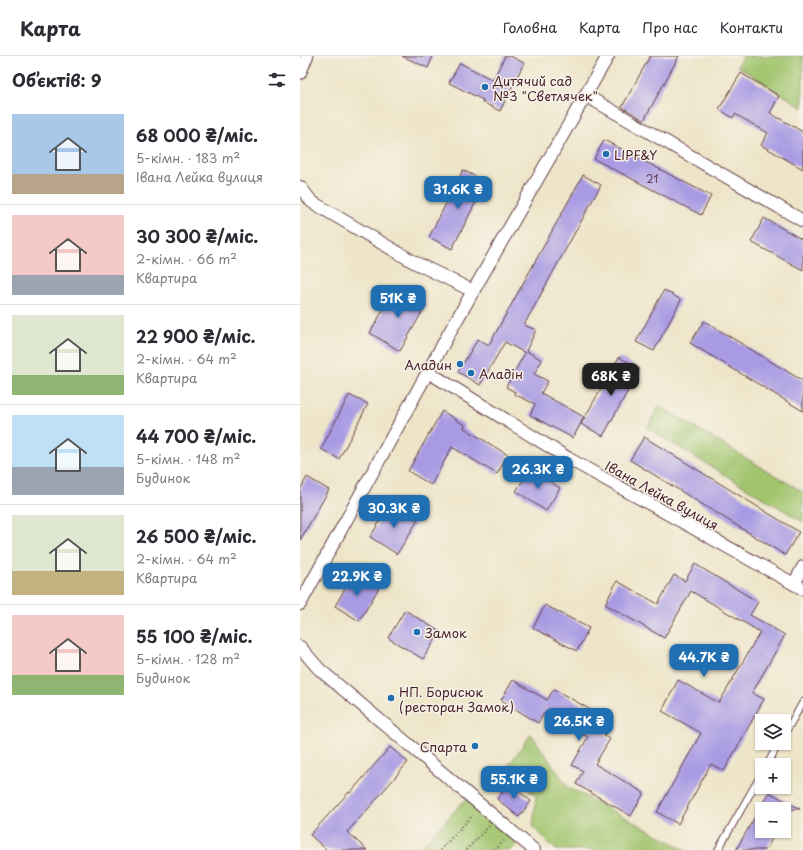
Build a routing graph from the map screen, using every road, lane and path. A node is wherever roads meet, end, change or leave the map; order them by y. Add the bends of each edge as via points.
1 (307, 56) edge
2 (608, 56) edge
3 (300, 73) edge
4 (585, 95) junction
5 (300, 187) edge
6 (803, 221) edge
7 (473, 291) junction
8 (428, 372) junction
9 (803, 567) edge
10 (798, 586) edge
11 (300, 604) edge
12 (300, 647) edge
13 (803, 702) edge
14 (791, 723) edge
15 (755, 785) edge
16 (476, 812) dead end
17 (491, 824) dead end
18 (506, 838) dead end
19 (440, 850) edge
20 (466, 850) edge
21 (495, 850) edge
22 (534, 850) edge
23 (718, 850) edge

1 - 3 street
2 - 4 street
4 - 6 street
4 - 7 street
5 - 7 street via 312,202 414,262
7 - 8 street
8 - 10 street, Івана Лейка вулиця via 571,460
8 - 11 street
9 - 10 street
12 - 22 street via 319,669
13 - 14 lane
15 - 23 lane
16 - 19 path
17 - 20 path
18 - 21 path

